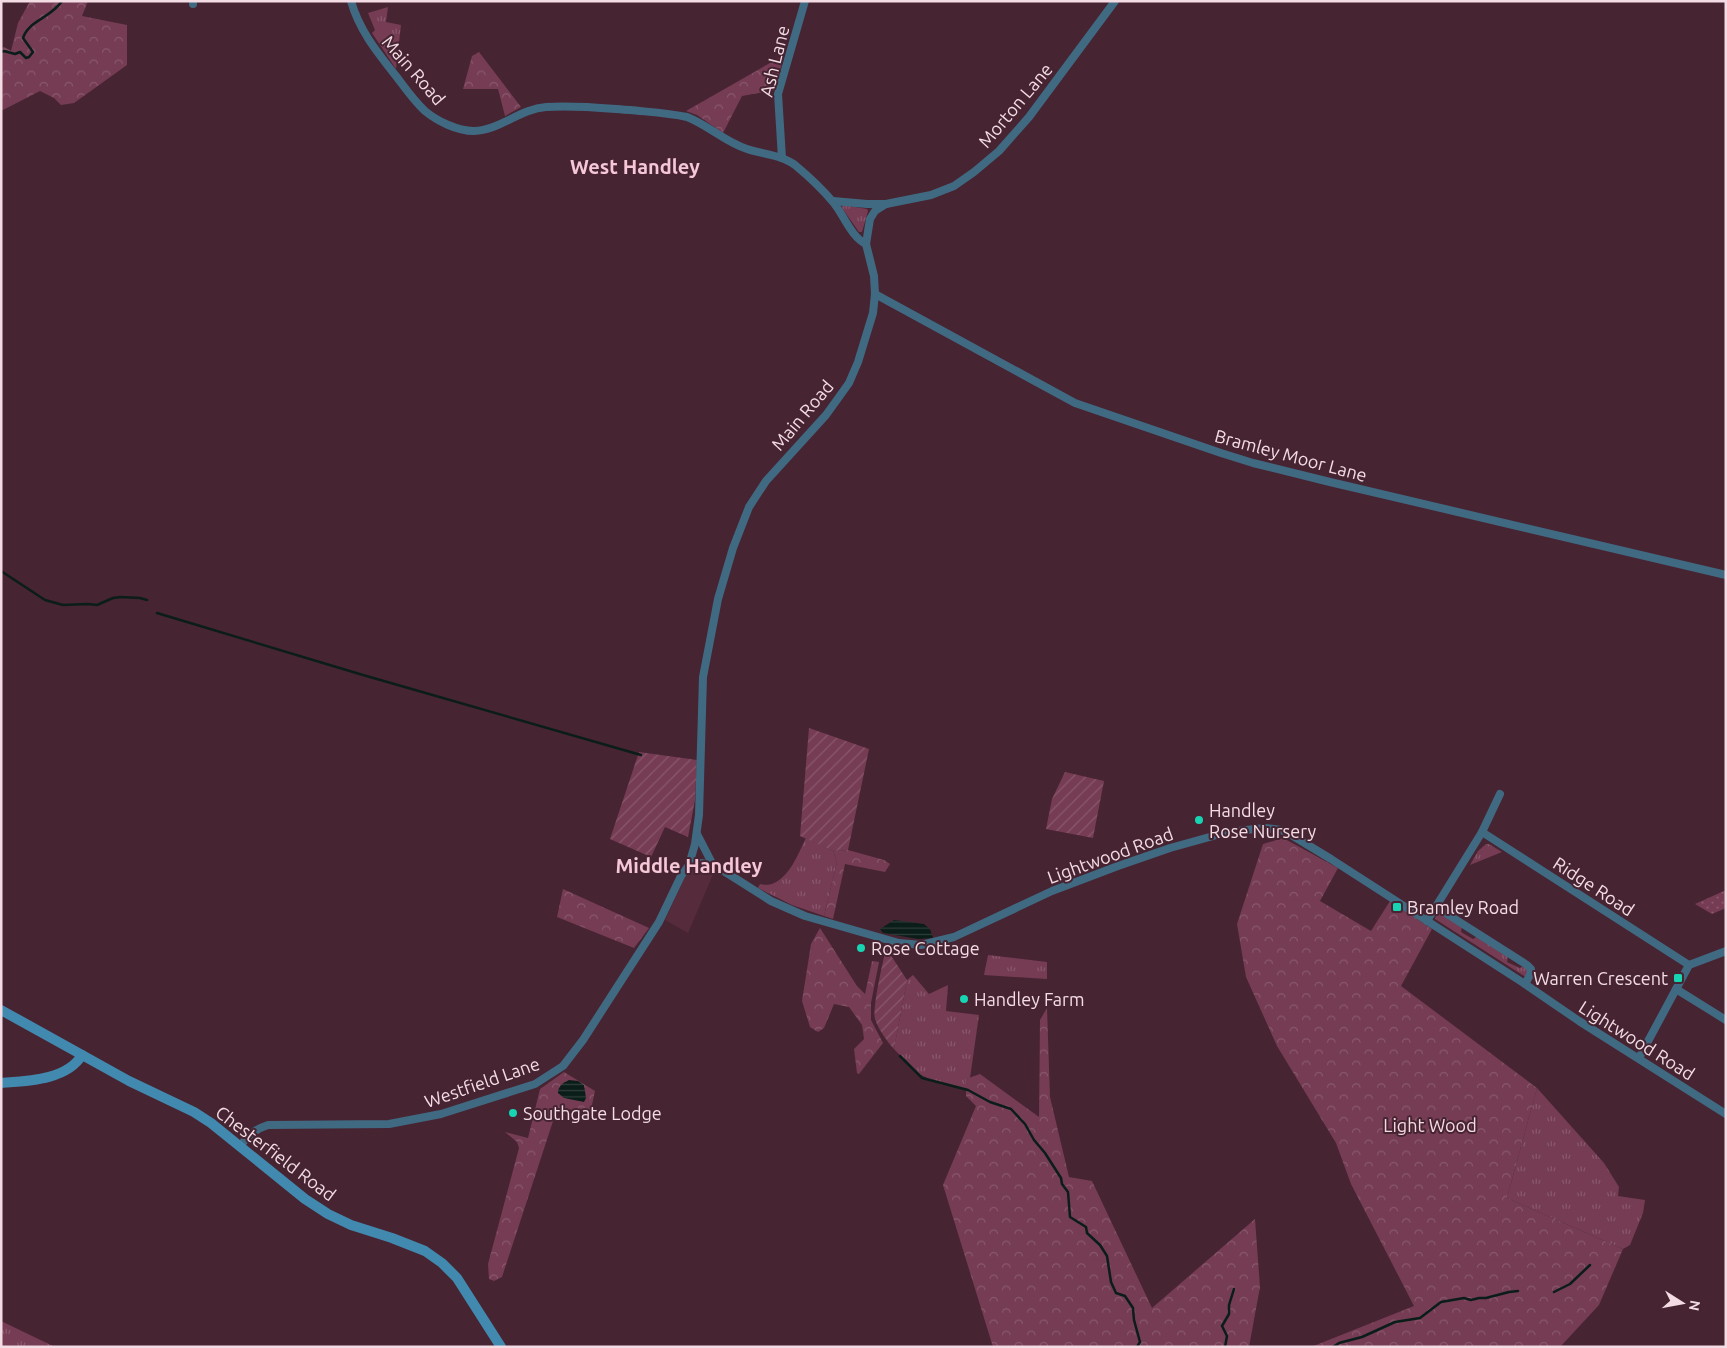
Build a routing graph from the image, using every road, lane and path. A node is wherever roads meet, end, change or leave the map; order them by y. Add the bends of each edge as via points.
1 (351, 1) edge
2 (805, 1) edge
3 (1115, 1) edge
4 (782, 158) junction
5 (833, 202) junction
6 (886, 204) junction
7 (866, 244) junction
8 (875, 294) junction
9 (1726, 575) edge
10 (1500, 794) dead end
11 (1482, 832) junction
12 (697, 834) junction
13 (689, 865) junction
14 (713, 865) junction
15 (1436, 907) junction
16 (1427, 920) junction
17 (1726, 950) edge
18 (1689, 965) junction
19 (1525, 984) junction
20 (1676, 989) junction
21 (1, 1010) edge
22 (1726, 1020) edge
23 (82, 1055) junction
24 (1638, 1058) junction
25 (1, 1083) edge
26 (1726, 1114) edge
27 (240, 1146) junction
28 (501, 1347) edge

1 - 4 street, Main Road via 363,32 404,87 424,110 459,129 484,130 544,107 654,112 699,121 745,149
2 - 4 street, Ash Lane via 778,94
3 - 6 street, Morton Lane via 1000,151 954,186 931,195
4 - 5 street, Main Road via 794,165
5 - 6 street, Morton Lane
5 - 7 street, Main Road via 859,240
6 - 7 street via 875,210 870,219
7 - 8 street, Main Road
8 - 9 street, Bramley Moor Lane via 1075,403 1221,453 1330,482
8 - 12 street, Main Road via 867,337 848,383 826,415 766,481 749,507 734,548 718,599 704,669
10 - 11 street
11 - 15 street
11 - 18 street, Ridge Road
12 - 13 street, Main Road
12 - 14 street
13 - 14 street via 696,862
13 - 27 street, Westfield Lane via 659,922 583,1040 563,1066 550,1076 535,1084 441,1114 389,1124 268,1125 250,1134
14 - 16 street, Lightwood Road via 771,901 805,916 899,943 921,945 954,937 1052,891 1170,848 1224,833 1264,828 1281,830 1293,836
15 - 16 street
15 - 19 street via 1527,964 1531,969
16 - 19 street, Lightwood Road
17 - 18 street
18 - 20 street
19 - 24 street, Lightwood Road
20 - 22 street
20 - 24 street
21 - 23 main road, Chesterfield Road
23 - 25 main road via 77,1063 57,1074
23 - 27 main road, Chesterfield Road via 194,1112
24 - 26 street, Lightwood Road
27 - 28 main road, Chesterfield Road via 328,1214 425,1250 442,1263 457,1278

